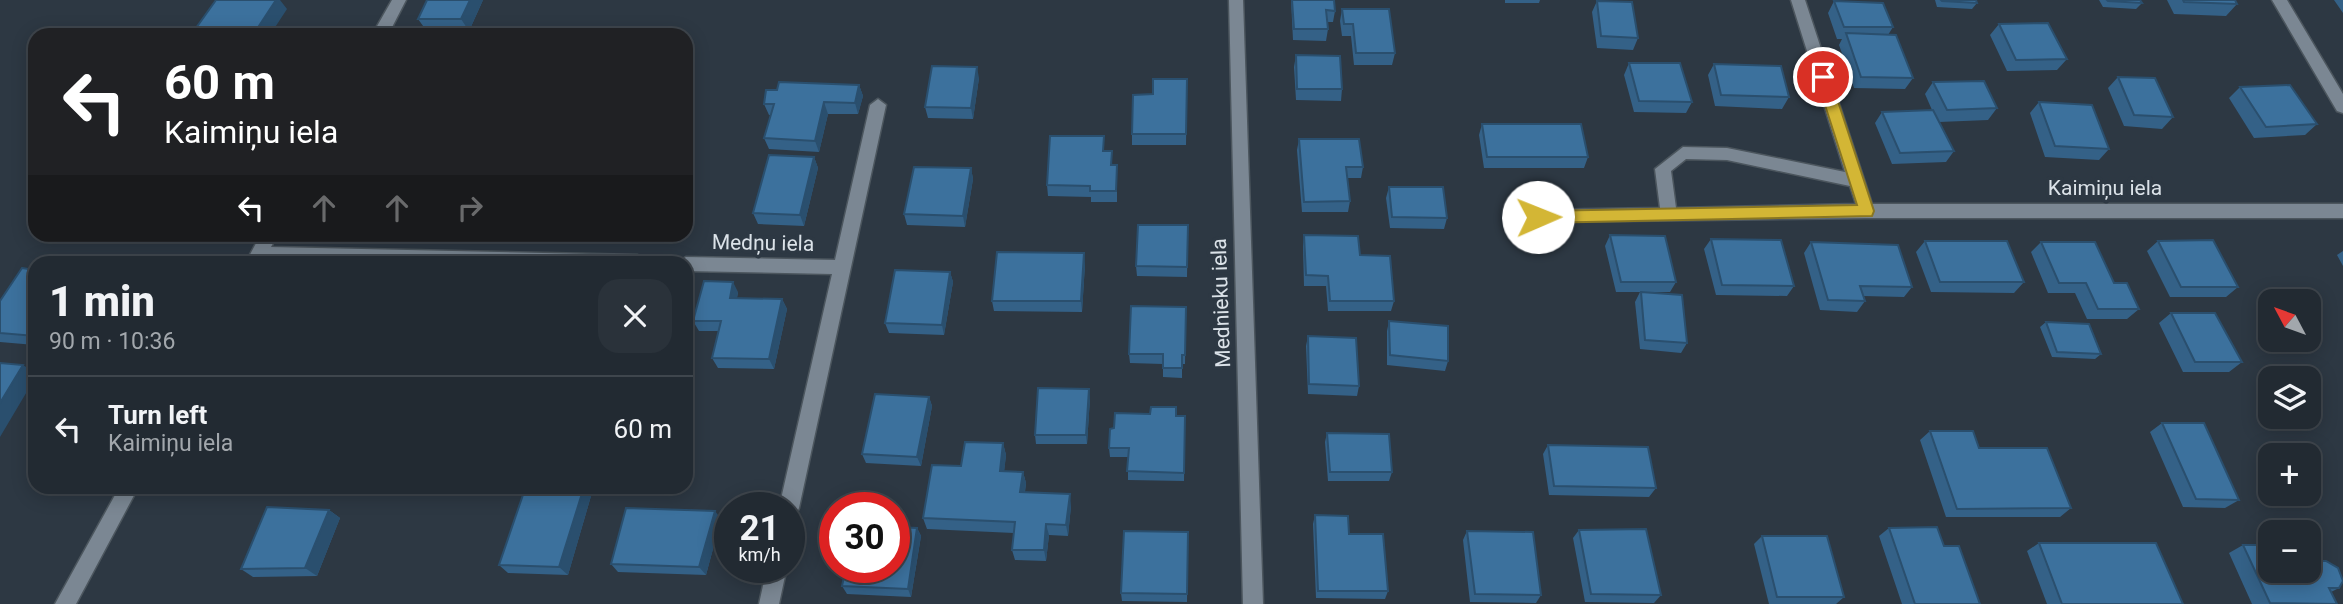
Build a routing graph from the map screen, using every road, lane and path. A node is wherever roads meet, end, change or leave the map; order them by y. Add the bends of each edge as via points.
1 (399, 0) edge
2 (1236, 0) edge
3 (1798, 0) edge
4 (2279, 0) edge
5 (384, 28) edge
6 (878, 105) dead end
7 (2343, 107) edge
8 (1856, 181) junction
9 (1866, 211) junction
10 (2343, 211) edge
11 (1669, 215) junction
12 (1538, 217) dead end
13 (693, 264) edge
14 (840, 267) junction
15 (792, 492) edge
16 (126, 494) edge
17 (774, 583) edge
18 (65, 604) edge
19 (769, 604) edge
20 (1253, 604) edge

1 - 5 street
2 - 20 street, Mednieku iela
3 - 8 street
4 - 7 street
6 - 14 street
8 - 9 street
8 - 11 street via 1727,154 1683,153 1663,169
9 - 10 street, Kaimiņu iela
9 - 11 street, Kaimiņu iela
11 - 12 street, Kaimiņu iela
13 - 14 street, Medņu iela
14 - 15 street
16 - 18 street
17 - 19 street

